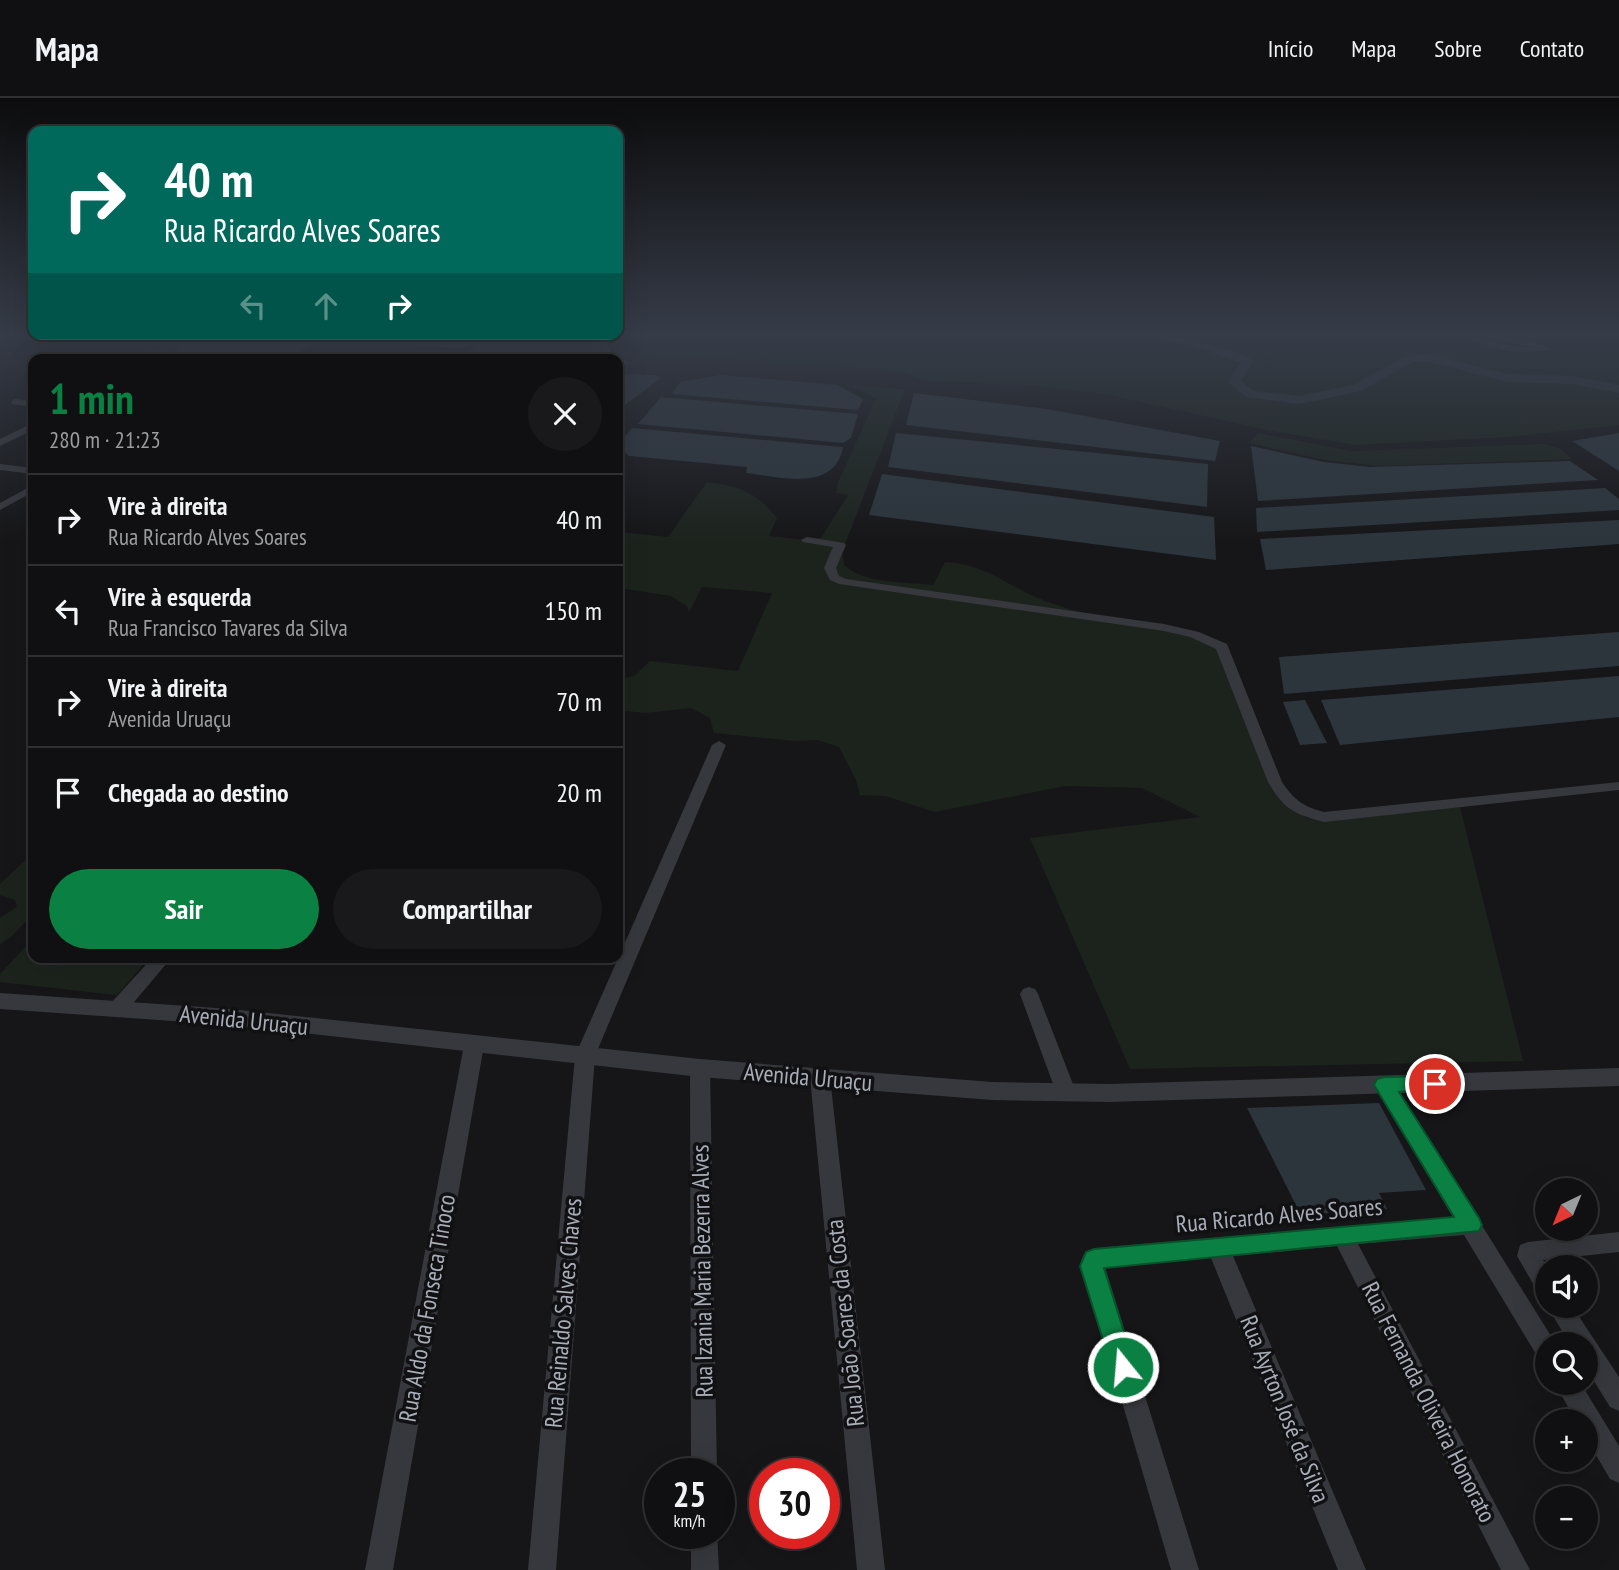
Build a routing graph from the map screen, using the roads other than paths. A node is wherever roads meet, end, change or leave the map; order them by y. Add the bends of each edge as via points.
1 (28, 428) edge
2 (0, 433) edge
3 (17, 434) junction
4 (0, 443) edge
5 (0, 467) edge
6 (28, 470) edge
7 (28, 491) edge
8 (0, 507) edge
9 (807, 540) dead end
10 (719, 745) dead end
11 (1619, 786) edge
12 (158, 963) edge
13 (1029, 994) dead end
14 (0, 1001) edge
15 (117, 1009) junction
16 (474, 1045) junction
17 (585, 1056) junction
18 (700, 1068) junction
19 (820, 1077) junction
20 (1619, 1077) edge
21 (1384, 1085) junction
22 (1066, 1092) junction
23 (1471, 1225) junction
24 (1342, 1234) junction
25 (1619, 1242) edge
26 (1218, 1247) junction
27 (1535, 1267) edge
28 (1536, 1332) edge
29 (1598, 1361) edge
30 (1611, 1374) edge
31 (1574, 1395) edge
32 (1619, 1399) edge
33 (704, 1458) edge
34 (1619, 1470) edge
35 (704, 1549) edge
36 (379, 1570) edge
37 (542, 1570) edge
38 (705, 1570) edge
39 (871, 1570) edge
40 (1185, 1570) edge
41 (1352, 1570) edge
42 (1516, 1570) edge

1 - 3 street
2 - 3 street
3 - 4 street
5 - 6 street
7 - 8 street
9 - 11 street via 840,545 830,568 834,578 843,582 1212,640 1222,647 1275,782 1285,798 1311,814 1357,815
10 - 17 street, Rua Reinaldo Salves Chaves
12 - 15 street
13 - 22 street
14 - 15 street, Avenida Uruaçu
15 - 16 street, Avenida Uruaçu
16 - 17 street, Avenida Uruaçu
16 - 36 street, Rua Aldo da Fonseca Tinoco
17 - 18 street, Avenida Uruaçu
17 - 37 street, Rua Reinaldo Salves Chaves
18 - 19 street, Avenida Uruaçu
18 - 33 street, Rua Izania Maria Bezerra Alves
19 - 22 street, Avenida Uruaçu via 923,1087
19 - 39 street, Rua João Soares da Costa
20 - 21 street, Avenida Uruaçu
21 - 22 street, Avenida Uruaçu
21 - 23 street
23 - 24 street, Rua Ricardo Alves Soares
23 - 28 street
24 - 26 street, Rua Ricardo Alves Soares
24 - 42 street, Rua Fernanda Oliveira Honorato
25 - 27 street via 1528,1252
26 - 40 street, Rua Ricardo Alves Soares via 1093,1260 1092,1266
26 - 41 street, Rua Ayrton José da Silva
29 - 30 street
30 - 32 street
31 - 34 street
35 - 38 street

